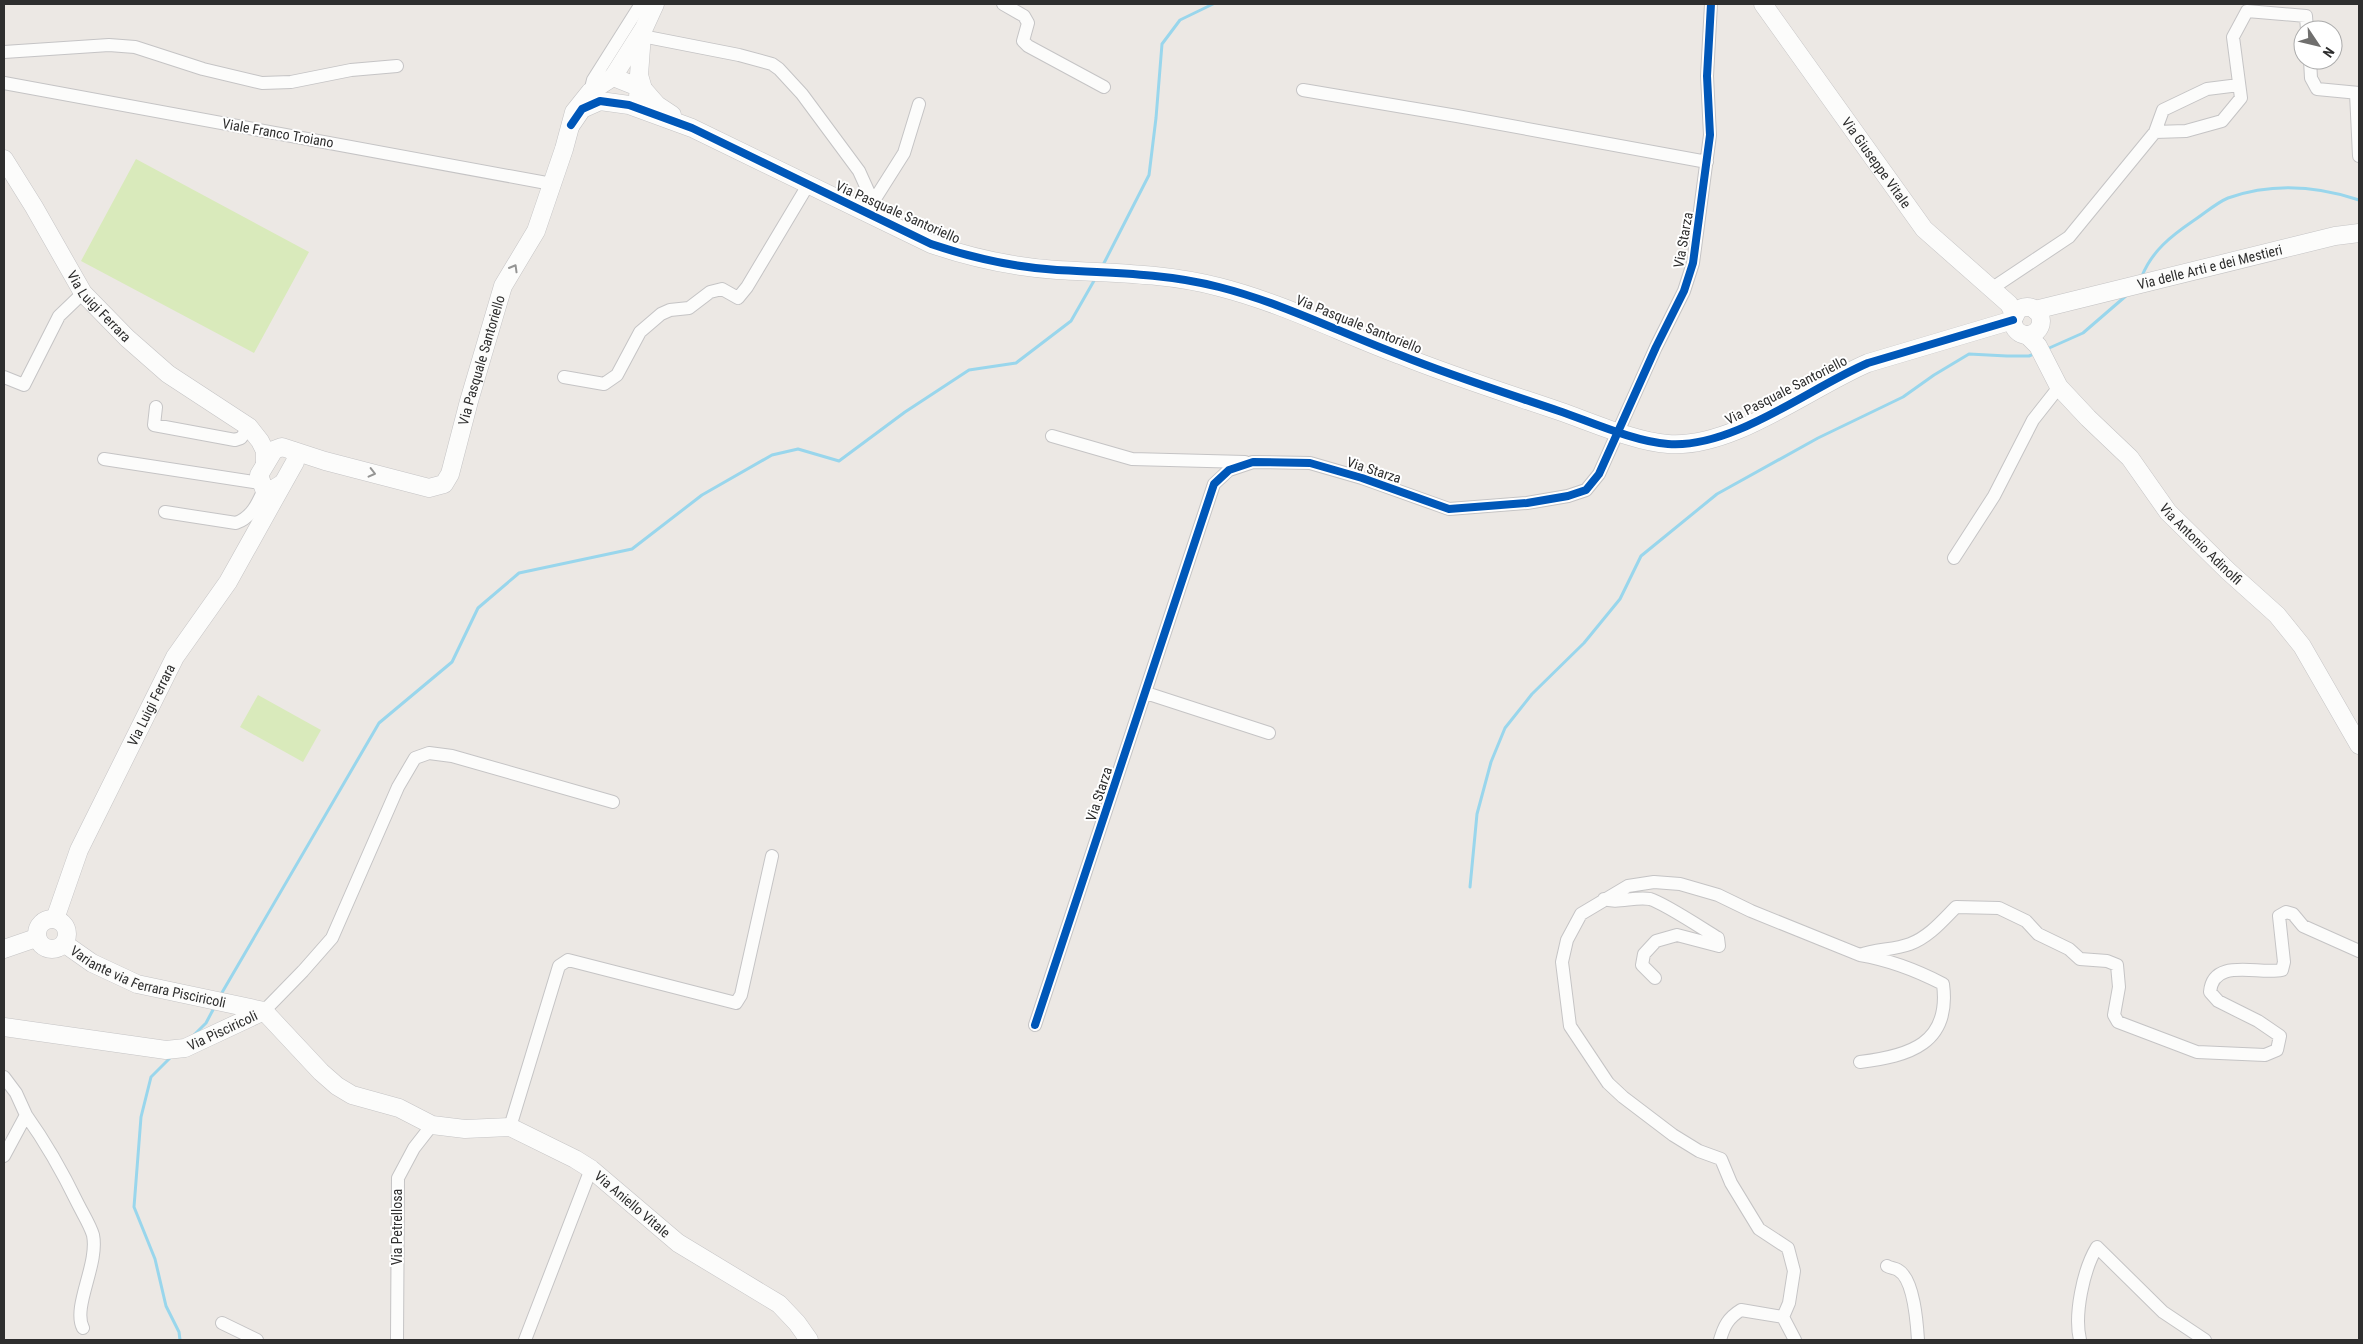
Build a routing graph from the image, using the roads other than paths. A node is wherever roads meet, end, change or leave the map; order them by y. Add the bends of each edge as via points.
1 (1003, 4) edge
2 (1711, 4) edge
3 (1762, 4) edge
4 (650, 5) edge
5 (2307, 20) edge
6 (643, 32) junction
7 (4, 52) edge
8 (397, 66) dead end
9 (607, 70) junction
10 (2311, 70) edge
11 (4, 83) edge
12 (2239, 85) junction
13 (1104, 87) dead end
14 (643, 89) junction
15 (1303, 90) dead end
16 (2358, 93) edge
17 (595, 97) junction
18 (919, 104) dead end
19 (629, 105) junction
20 (692, 128) junction
21 (2155, 132) junction
22 (2359, 156) edge
23 (4, 159) edge
24 (1707, 162) junction
25 (552, 184) junction
26 (808, 185) junction
27 (870, 208) junction
28 (2359, 233) edge
29 (83, 293) junction
30 (2022, 321) junction
31 (1974, 332) junction
32 (564, 376) dead end
33 (4, 377) edge
34 (2059, 387) junction
35 (156, 407) dead end
36 (249, 427) junction
37 (1618, 432) junction
38 (1052, 436) dead end
39 (288, 449) junction
40 (104, 458) dead end
41 (325, 461) junction
42 (1253, 462) junction
43 (267, 482) junction
44 (165, 512) dead end
45 (1954, 558) dead end
46 (1146, 693) junction
47 (1269, 733) dead end
48 (2359, 745) edge
49 (613, 802) dead end
50 (772, 856) dead end
51 (1604, 899) junction
52 (55, 919) junction
53 (36, 938) junction
54 (65, 944) junction
55 (4, 949) edge
56 (2359, 951) edge
57 (1860, 955) junction
58 (1655, 978) dead end
59 (258, 1014) junction
60 (1035, 1025) dead end
61 (4, 1027) edge
62 (1860, 1062) dead end
63 (4, 1077) edge
64 (26, 1115) junction
65 (432, 1125) junction
66 (510, 1127) junction
67 (4, 1156) edge
68 (591, 1170) junction
69 (1887, 1266) dead end
70 (1783, 1317) junction
71 (222, 1324) dead end
72 (83, 1328) dead end
73 (257, 1340) edge
74 (397, 1340) edge
75 (524, 1340) edge
76 (809, 1340) edge
77 (1720, 1340) edge
78 (1795, 1340) edge
79 (1918, 1340) edge
80 (2080, 1340) edge
81 (2205, 1340) edge

1 - 13 street via 1024,16 1028,23 1023,42
2 - 24 street, Via Starza
3 - 30 street, Via Giuseppe Vitale via 1924,229
4 - 6 street
4 - 9 street
5 - 12 street via 2306,16 2247,11 2233,37
6 - 9 street
6 - 14 street via 639,75
6 - 27 street via 739,55 779,69 802,94 854,164
7 - 8 street via 135,47 203,69 262,83 291,82 351,70
9 - 14 street
9 - 17 street
9 - 19 street
10 - 16 street via 2317,90
11 - 25 street, Viale Franco Troiano
12 - 21 street via 2207,88 2163,110
12 - 21 street via 2241,98 2222,121 2186,132
14 - 19 street
14 - 20 street via 657,105
15 - 24 street
16 - 22 street
17 - 19 street
17 - 25 street, Via Pasquale Santoriello via 571,125
18 - 27 street via 904,153
19 - 20 street
20 - 26 street, Via Pasquale Santoriello
21 - 30 street via 2069,237
23 - 29 street, Via Luigi Ferrara
24 - 37 street, Via Starza via 1694,263
41 -> 25 street, Via Pasquale Santoriello via 429,488 444,484 450,474 503,286 536,231
26 - 27 street, Via Pasquale Santoriello
26 - 32 street via 738,298 722,289 710,292 689,308 661,314 640,332 617,375 604,384
27 - 37 street, Via Pasquale Santoriello via 931,244 961,254 1032,268 1169,277 1262,299 1400,356
28 - 30 street, Via delle Arti e dei Mestieri via 2326,238 2060,304
29 - 33 street via 59,316 24,386
29 - 36 street, Via Luigi Ferrara via 168,374
30 - 31 street, Via Pasquale Santoriello
30 - 31 street, Via Pasquale Santoriello via 1999,304 1996,316
30 - 34 street, Via Antonio Adinolfi
31 - 37 street, Via Pasquale Santoriello via 1860,367 1718,438 1691,444 1667,444
34 - 45 street via 2033,420 1994,496
34 - 48 street, Via Antonio Adinolfi via 2130,458 2168,512 2277,615 2302,646
35 - 36 street via 154,425 235,440 241,438
36 - 39 street, Via Pasquale Santoriello
36 - 43 street, Via Luigi Ferrara via 265,451
37 - 42 street, Via Starza via 1599,474 1586,490 1528,503 1449,509 1310,463
38 - 42 street via 1132,460
39 - 41 street, Via Pasquale Santoriello
39 - 43 street via 274,450
39 - 43 street via 295,462
40 - 43 street
41 - 43 street, Via Pasquale Santoriello
42 - 46 street, Via Starza via 1230,470 1214,484
43 - 44 street via 252,512 245,520 236,523
43 - 52 street, Via Luigi Ferrara via 228,582 175,657 79,850
46 - 47 street
46 - 60 street, Via Starza
49 - 59 street via 452,756 429,752 414,758 398,787 332,938 304,971
50 - 66 street via 741,995 736,1003 568,960 559,966
51 - 57 street via 1628,886 1654,882 1680,884 1718,895
51 - 58 street via 1611,902 1637,897 1653,900 1718,938 1719,946 1677,934 1656,941 1644,954 1642,965
51 - 70 street via 1581,914 1567,940 1562,962 1570,1026 1608,1082 1623,1097 1672,1135 1721,1159 1731,1183 1759,1229 1788,1248 1794,1271 1790,1303
52 - 53 street via 43,922
52 - 54 street via 66,927 68,936
53 - 54 street via 53,950
53 - 55 street
54 - 59 street, Variante via Ferrara Pisciricoli via 92,963 137,984 237,1005
56 - 57 street via 2303,926 2293,914 2286,912 2279,916 2282,970 2218,973 2211,981 2210,992 2218,1001 2280,1036 2277,1050 2265,1055 2197,1052 2118,1022 2114,1015 2120,987 2117,965 2080,959 2069,949 2038,934 2026,922 1999,908 1956,907 1933,931 1911,944
57 - 62 street via 1914,969 1943,984 1945,999 1930,1040 1886,1058
59 - 61 street, Via Pisciricoli via 185,1048 166,1050
59 - 65 street, Via Pisciricoli via 337,1086 365,1100 399,1108
63 - 64 street via 24,1106
64 - 67 street
64 - 72 street via 93,1235 91,1272 80,1314
65 - 66 street, Via Aniello Vitale via 465,1129
65 - 74 street, Via Petrellosa via 414,1148 398,1178
66 - 68 street, Via Aniello Vitale
68 - 75 street
68 - 76 street, Via Aniello Vitale via 678,1242 779,1304
69 - 79 street via 1900,1270 1907,1282
70 - 77 street via 1741,1310 1731,1316
70 - 78 street
71 - 73 street
80 - 81 street via 2077,1327 2084,1284 2097,1247 2163,1312

